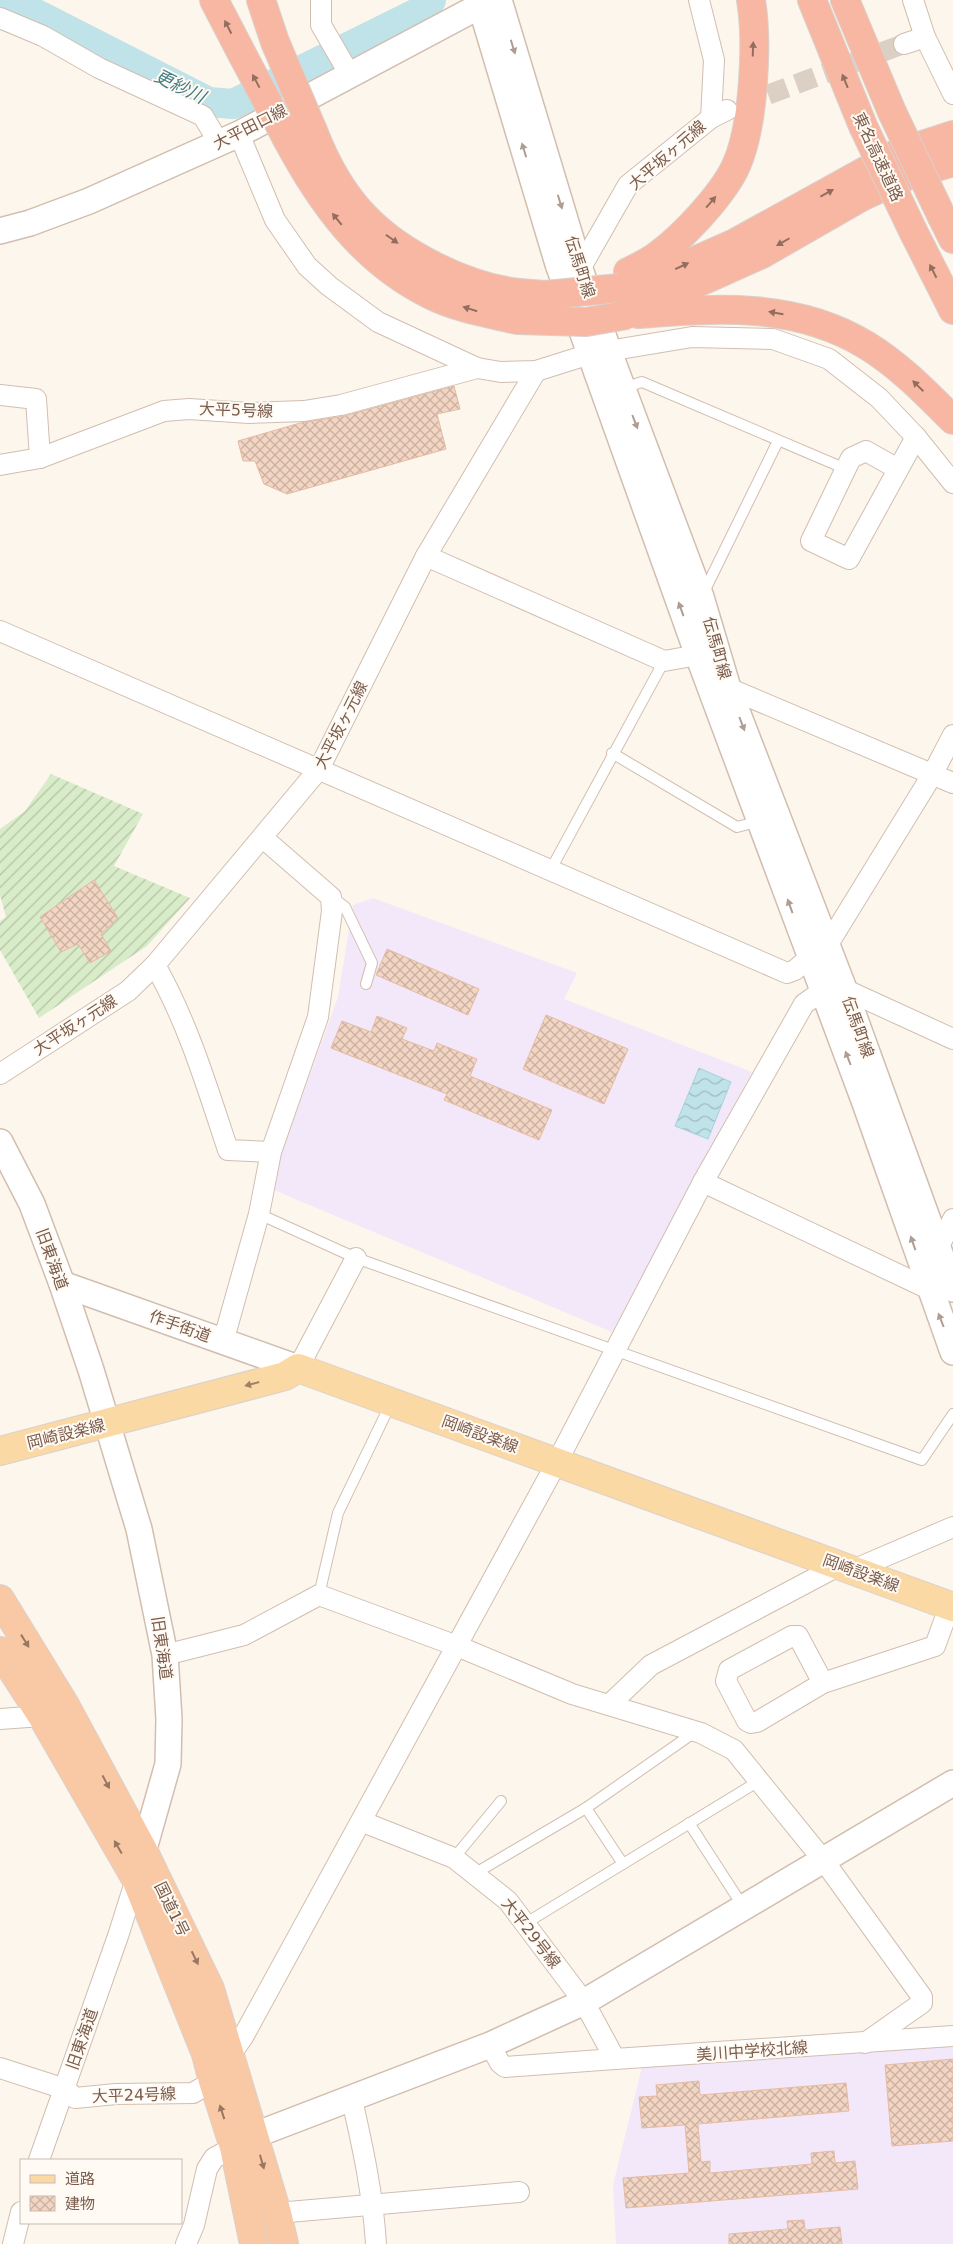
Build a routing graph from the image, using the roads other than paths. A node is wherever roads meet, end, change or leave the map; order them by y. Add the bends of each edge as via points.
1 (214, 0) edge
2 (261, 0) edge
3 (321, 0) edge
4 (699, 0) edge
5 (751, 0) edge
6 (812, 0) edge
7 (847, 0) edge
8 (487, 1) edge
9 (916, 3) edge
10 (0, 18) edge
11 (925, 37) junction
12 (904, 44) tunnel mouth
13 (350, 75) junction
14 (953, 94) edge
15 (953, 135) edge
16 (229, 138) junction
17 (953, 162) edge
18 (949, 218) edge
19 (0, 231) edge
20 (571, 275) junction
21 (622, 296) junction
22 (953, 310) edge
23 (600, 353) junction
24 (477, 368) junction
25 (536, 370) junction
26 (622, 389) junction
27 (0, 395) edge
28 (953, 420) edge
29 (916, 437) junction
30 (778, 441) junction
31 (40, 458) junction
32 (0, 465) edge
33 (846, 469) junction
34 (898, 469) junction
35 (953, 483) edge
36 (426, 556) junction
37 (702, 597) junction
38 (0, 631) edge
39 (698, 655) junction
40 (664, 661) junction
41 (728, 688) junction
42 (953, 736) edge
43 (612, 754) junction
44 (319, 769) junction
45 (932, 775) junction
46 (953, 783) edge
47 (760, 821) junction
48 (263, 838) junction
49 (550, 871) junction
50 (331, 897) junction
51 (818, 952) junction
52 (156, 965) junction
53 (366, 984) dead end
54 (833, 990) junction
55 (953, 1039) edge
56 (0, 1074) edge
57 (0, 1142) edge
58 (272, 1152) junction
59 (703, 1182) junction
60 (259, 1214) junction
61 (953, 1219) edge
62 (938, 1246) junction
63 (356, 1258) junction
64 (62, 1284) junction
65 (941, 1289) edge
66 (223, 1342) junction
67 (614, 1349) junction
68 (953, 1352) edge
69 (298, 1368) junction
70 (391, 1402) junction
71 (953, 1414) edge
72 (106, 1423) junction
73 (0, 1450) edge
74 (557, 1462) junction
75 (953, 1527) edge
76 (846, 1568) junction
77 (319, 1595) junction
78 (0, 1599) edge
79 (952, 1606) edge
80 (456, 1646) junction
81 (0, 1651) edge
82 (165, 1655) junction
83 (822, 1684) junction
84 (609, 1705) junction
85 (42, 1716) junction
86 (0, 1719) edge
87 (696, 1731) junction
88 (759, 1781) junction
89 (953, 1783) edge
90 (501, 1801) dead end
91 (586, 1808) junction
92 (363, 1822) junction
93 (689, 1824) junction
94 (143, 1850) junction
95 (454, 1858) junction
96 (824, 1861) junction
97 (623, 1864) junction
98 (474, 1874) junction
99 (136, 1879) junction
100 (744, 1908) junction
101 (526, 1923) junction
102 (584, 2002) junction
103 (953, 2036) edge
104 (865, 2043) junction
105 (490, 2045) junction
106 (231, 2054) junction
107 (615, 2059) junction
108 (0, 2068) edge
109 (213, 2081) junction
110 (65, 2089) junction
111 (352, 2100) junction
112 (244, 2141) junction
113 (39, 2159) edge
114 (519, 2192) dead end
115 (374, 2204) junction
116 (278, 2213) junction
117 (20, 2216) edge
118 (12, 2244) edge
119 (186, 2244) edge
120 (254, 2244) edge
121 (284, 2244) edge
122 (376, 2244) edge

21 -> 1 highway, bridge via 587,313 517,320 471,310 430,295 395,274 367,252 337,219 307,177
2 -> 20 highway, bridge via 275,42 325,160 339,185 364,216 388,237 424,260 500,291 545,295
3 - 13 street via 321,24
4 - 20 street, 大平坂ヶ元線 via 714,60 719,114 628,185
21 -> 5 highway via 715,198 735,169 745,136 752,88 754,22
22 -> 6 highway, 東名高速道路, bridge via 863,126
7 - 18 highway, 東名高速道路, bridge
8 - 13 street, 大平田口線
8 - 20 street, 伝馬町線
9 - 11 street
10 - 16 street via 203,116
11 - 12 street
11 - 14 street
13 - 16 street, 大平田口線
21 -> 15 highway via 735,243 898,153
16 - 19 street, 大平田口線 via 89,201
16 - 24 street via 275,220 307,266 378,322
17 -> 21 highway via 908,176 863,196 762,254 704,280 674,292
20 - 21 highway, bridge
20 - 23 street, 伝馬町線
28 -> 21 highway via 910,378 865,345 820,324 774,311 720,309
23 - 25 street
23 - 26 street, 伝馬町線
23 - 29 street via 692,337 773,339 829,358 879,398
39 -> 23 street, 伝馬町線
24 - 25 street via 501,372
24 - 31 street, 大平5号線 via 341,405 304,411 164,411
25 - 36 street, 大平坂ヶ元線
26 - 30 lane via 642,382
26 -> 37 street, 伝馬町線
27 - 31 street via 36,399
29 - 34 street
29 - 35 street
30 - 33 lane
30 - 37 lane
31 - 32 street, 大平5号線
33 - 34 street via 851,458 866,451
33 - 34 street via 811,541 849,559
36 - 40 street
36 - 44 street, 大平坂ヶ元線
37 - 41 street, 伝馬町線
38 - 44 street
39 - 40 street
39 - 47 street, 伝馬町線
40 - 43 lane
41 - 45 street
41 -> 51 street, 伝馬町線
42 - 45 street
43 - 47 lane via 737,827
43 - 49 lane
44 - 48 street, 大平坂ヶ元線
44 - 49 street
45 - 46 street
45 - 51 street
51 -> 47 street, 伝馬町線
48 - 50 street
48 - 52 street, 大平坂ヶ元線
49 - 51 street via 787,973
50 - 53 lane via 345,907 372,963
50 - 58 street via 332,911 318,1017
51 - 54 street, 伝馬町線
52 - 56 street, 大平坂ヶ元線 via 128,991
52 - 58 street via 174,997 228,1150
54 - 55 street
54 - 59 street via 804,1004
54 - 62 street, 伝馬町線
65 -> 54 street, 伝馬町線 via 865,1103
57 - 64 street, 旧東海道 via 32,1204
58 - 60 street
59 - 65 street
59 - 67 street
60 - 63 lane
60 - 66 street
61 - 62 street
62 - 65 street, 伝馬町線
63 - 67 lane
63 - 69 street
64 - 66 street, 作手街道
64 - 72 street, 旧東海道
68 -> 65 street, 伝馬町線
66 - 69 street, 作手街道
67 - 71 lane via 922,1460
67 - 74 street
69 - 70 main road, 岡崎設楽線
69 -> 72 main road, 岡崎設楽線 via 285,1376
70 - 74 main road, 岡崎設楽線
70 - 77 lane via 338,1513
72 - 73 main road, 岡崎設楽線
72 - 82 street, 旧東海道 via 139,1529
74 - 76 main road, 岡崎設楽線
74 - 80 street
75 - 76 street
76 - 79 main road, 岡崎設楽線
76 - 84 street via 651,1665
77 - 80 street
77 - 82 street via 244,1634
78 -> 94 highway, 国道1号 via 65,1705
79 - 83 street via 935,1646
80 - 84 street via 572,1694
80 - 92 street
81 - 85 highway, 国道1号
82 - 94 street, 旧東海道 via 168,1764
83 - 83 street via 751,1723 747,1721 725,1676 729,1670 792,1636 798,1636
84 - 87 street
85 - 86 street
99 -> 85 highway, 国道1号
87 - 88 street via 734,1750
87 - 91 lane
88 - 93 lane
88 - 96 street
89 - 96 street
90 - 95 lane
91 - 97 lane
91 - 98 lane
92 - 95 street, 大平29号線
92 - 106 street
93 - 97 lane
93 - 100 lane
94 - 99 street, 旧東海道
94 -> 106 highway, 国道1号 via 210,1989
95 - 98 street, 大平29号線
96 - 100 street
96 - 104 street via 922,1996 922,2004
97 - 101 lane
98 - 101 street, 大平29号線 via 508,1901
99 - 109 highway, 国道1号 via 206,2054
99 - 110 street, 旧東海道
100 - 102 street
101 - 102 street, 大平29号線
102 - 105 street
102 - 107 street
103 - 104 street, 美川中学校北線
104 - 107 street, 美川中学校北線
105 - 107 street, 美川中学校北線 via 505,2067
105 - 111 street
106 - 112 highway, 国道1号
108 - 110 street, 大平24号線
109 - 110 street, 大平24号線 via 192,2093 75,2098
112 -> 109 highway, 国道1号
110 - 113 street, 旧東海道
111 - 112 street
111 - 115 street
112 -> 116 highway, 国道1号
112 - 119 street via 214,2158 207,2169 194,2225
112 - 120 highway, 国道1号
114 - 115 street
115 - 116 street
115 - 122 street
116 - 121 highway, 国道1号
117 - 118 street

